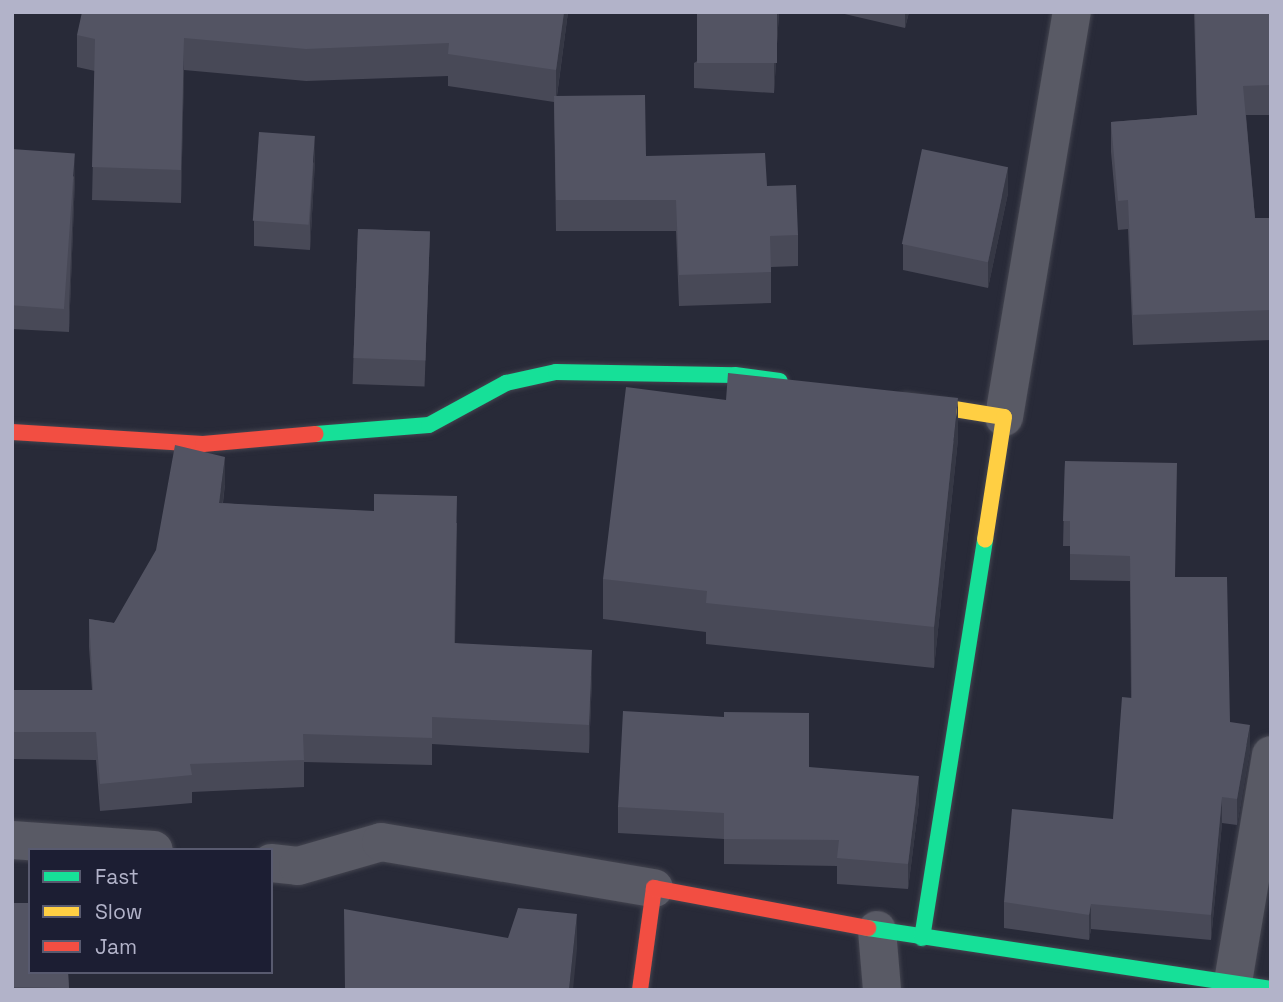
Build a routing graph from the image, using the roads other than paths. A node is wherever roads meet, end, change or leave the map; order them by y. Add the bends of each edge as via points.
1 (1072, 12) edge
2 (804, 385) edge
3 (884, 398) edge
4 (1004, 417) junction
5 (12, 432) edge
6 (1271, 755) edge
7 (12, 840) edge
8 (126, 848) edge
9 (273, 863) edge
10 (654, 888) junction
11 (877, 930) junction
12 (922, 938) junction
13 (1233, 982) junction
14 (1271, 989) edge
15 (640, 990) edge
16 (882, 990) edge

1 - 4 street
2 - 5 street via 735,375 556,372 506,383 429,425 203,444
3 - 4 street
4 - 12 street
6 - 13 street
7 - 8 street
9 - 10 street via 298,866 381,842
10 - 11 street
10 - 15 street
11 - 12 street
11 - 16 street
12 - 13 street
13 - 14 street

